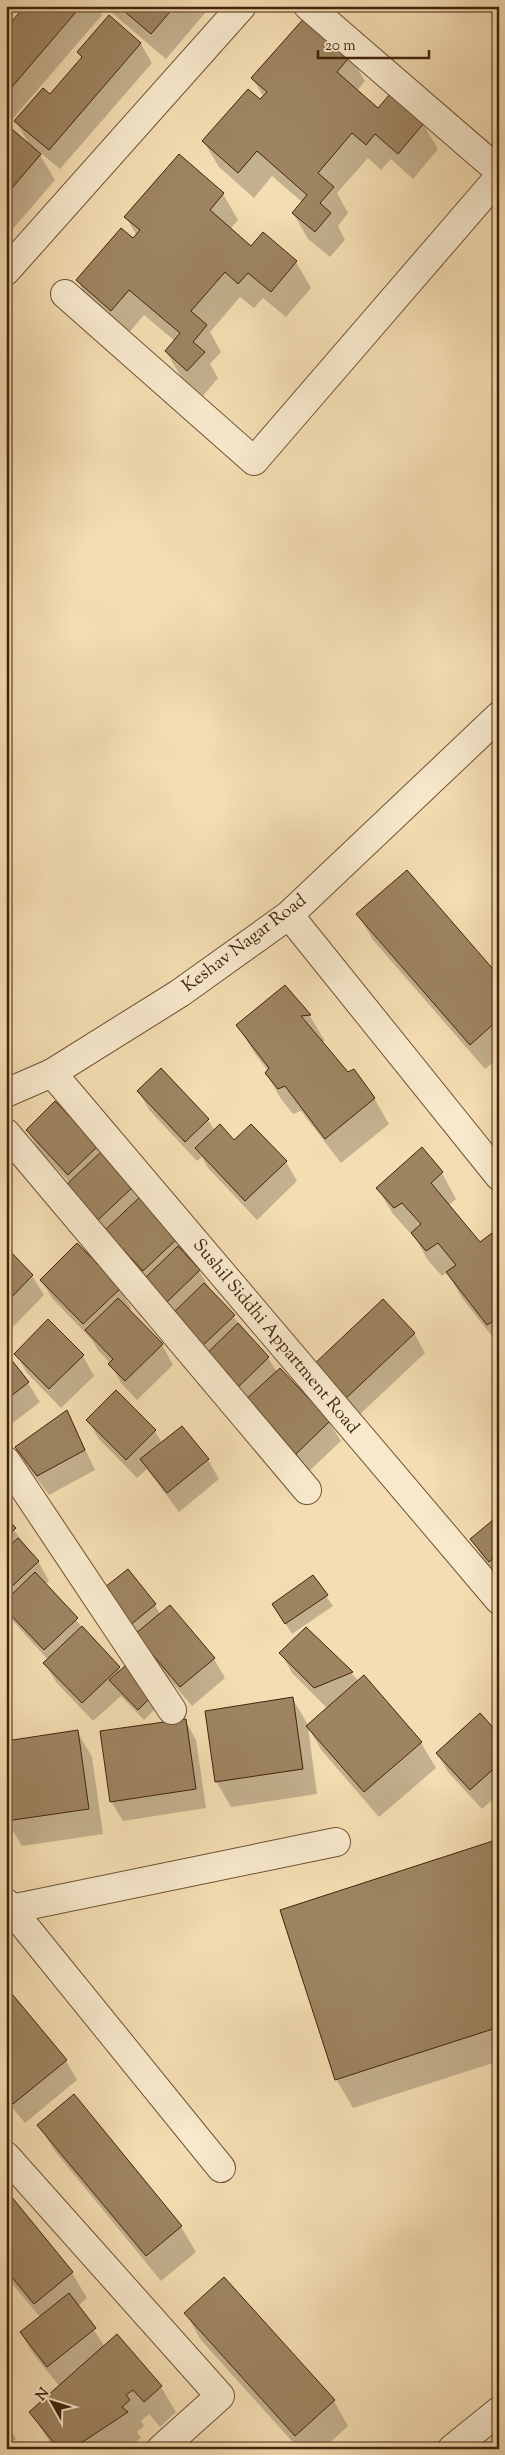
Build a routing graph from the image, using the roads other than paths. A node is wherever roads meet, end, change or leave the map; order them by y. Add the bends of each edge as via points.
1 (242, 6) edge
2 (308, 6) edge
3 (499, 171) edge
4 (499, 177) edge
5 (6, 271) edge
6 (65, 294) dead end
7 (499, 716) edge
8 (289, 915) junction
9 (52, 1074) junction
10 (6, 1093) edge
11 (6, 1133) edge
12 (499, 1176) edge
13 (6, 1462) edge
14 (307, 1490) dead end
15 (499, 1600) edge
16 (172, 1710) dead end
17 (336, 1842) dead end
18 (9, 1906) edge
19 (6, 2156) edge
20 (221, 2168) dead end
21 (499, 2411) edge
22 (161, 2449) edge
23 (452, 2449) edge

1 - 5 street
2 - 3 street
4 - 6 street via 254,461
7 - 8 street, Keshav Nagar Road
8 - 9 street, Keshav Nagar Road via 180,993
8 - 12 street
9 - 10 street, Keshav Nagar Road
9 - 15 street, Sushil Siddhi Appartment Road
11 - 14 street
13 - 16 street
17 - 18 street
18 - 20 street
19 - 22 street via 220,2396
21 - 23 street

